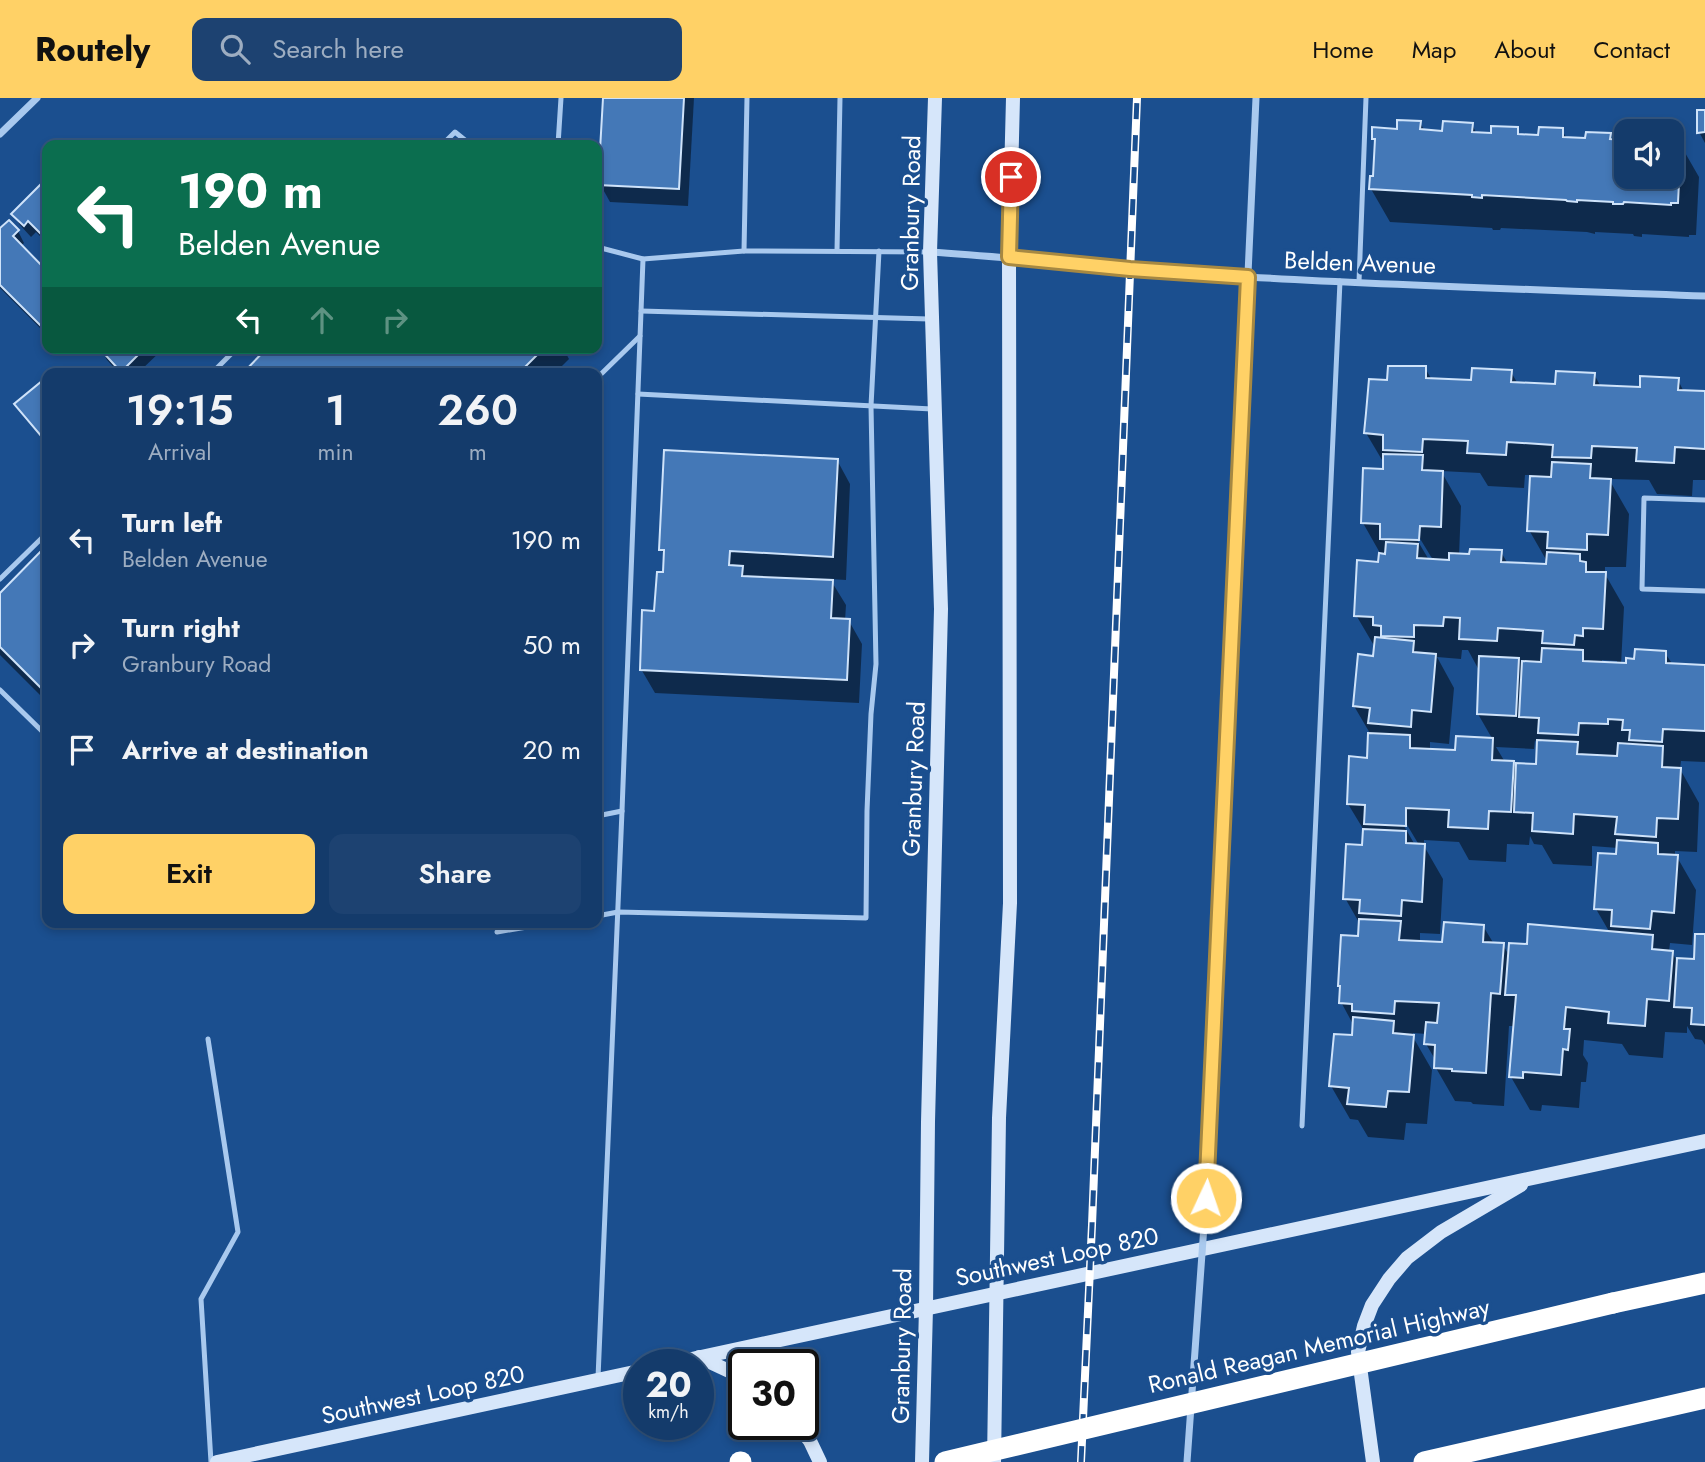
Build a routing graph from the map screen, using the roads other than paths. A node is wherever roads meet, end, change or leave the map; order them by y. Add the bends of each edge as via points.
1 (37, 98) edge
2 (561, 98) edge
3 (747, 98) edge
4 (840, 98) edge
5 (935, 98) edge
6 (1013, 98) edge
7 (1256, 98) edge
8 (1366, 98) edge
9 (0, 134) edge
10 (447, 140) edge
11 (465, 140) edge
12 (558, 140) edge
13 (602, 248) edge
14 (744, 251) junction
15 (837, 251) junction
16 (879, 251) junction
17 (930, 252) junction
18 (1009, 257) junction
19 (643, 259) junction
20 (1248, 277) junction
21 (1340, 281) junction
22 (1359, 282) junction
23 (1705, 296) edge
24 (641, 311) junction
25 (875, 317) junction
26 (932, 319) junction
27 (640, 336) junction
28 (231, 354) edge
29 (217, 368) edge
30 (602, 373) edge
31 (638, 394) junction
32 (872, 406) junction
33 (935, 409) junction
34 (1705, 500) edge
35 (42, 538) edge
36 (0, 579) edge
37 (1705, 591) edge
38 (0, 690) edge
39 (42, 731) edge
40 (622, 811) junction
41 (602, 815) edge
42 (618, 912) junction
43 (602, 915) edge
44 (521, 928) edge
45 (497, 932) dead end
46 (208, 1039) dead end
47 (1302, 1126) dead end
48 (1705, 1141) edge
49 (1532, 1179) junction
50 (1705, 1283) edge
51 (998, 1294) junction
52 (926, 1308) junction
53 (714, 1354) edge
54 (623, 1375) edge
55 (598, 1381) junction
56 (1705, 1398) edge
57 (809, 1440) edge
58 (211, 1462) edge
59 (217, 1462) edge
60 (820, 1462) edge
61 (922, 1462) edge
62 (945, 1462) edge
63 (994, 1462) edge
64 (1187, 1462) edge
65 (1373, 1462) edge
66 (1424, 1462) edge

1 - 9 street
2 - 12 lane
3 - 14 lane
4 - 15 lane
5 - 17 main road, Granbury Road
6 - 18 main road
7 - 20 street
8 - 22 lane
10 - 11 lane via 455,132
13 - 19 lane
14 - 15 lane
14 - 19 lane
15 - 16 lane
16 - 17 lane
16 - 25 lane
17 - 18 street, Belden Avenue
17 - 26 main road, Granbury Road
18 - 20 street, Belden Avenue
18 - 51 main road via 1010,903 999,1118
19 - 24 lane
20 - 21 street, Belden Avenue
20 - 64 street, bridge via 1206,1198
21 - 22 street, Belden Avenue
21 - 47 lane
22 - 23 street, Belden Avenue
24 - 25 lane
24 - 27 lane
25 - 26 lane
25 - 32 lane
26 - 33 main road, Granbury Road
27 - 30 lane
27 - 31 lane
28 - 29 lane
31 - 32 lane
31 - 40 lane
32 - 33 lane
32 - 42 lane via 876,664 866,918
33 - 52 main road, Granbury Road via 941,609
34 - 37 lane via 1644,498 1642,589
35 - 36 lane
38 - 39 lane
40 - 41 lane
40 - 42 lane
42 - 43 lane
42 - 55 lane
44 - 45 lane
46 - 58 lane via 238,1232 201,1299
48 - 49 main road, Southwest Loop 820
49 - 51 main road, Southwest Loop 820
49 - 65 main road via 1441,1232 1407,1258 1372,1305 1358,1352
50 - 62 highway, Ronald Reagan Memorial Highway, bridge
51 - 52 main road, Southwest Loop 820
51 - 63 main road
52 - 53 main road, Southwest Loop 820
52 - 61 main road, Granbury Road
54 - 55 main road, Southwest Loop 820
55 - 59 main road, Southwest Loop 820
56 - 66 highway
57 - 60 main road

